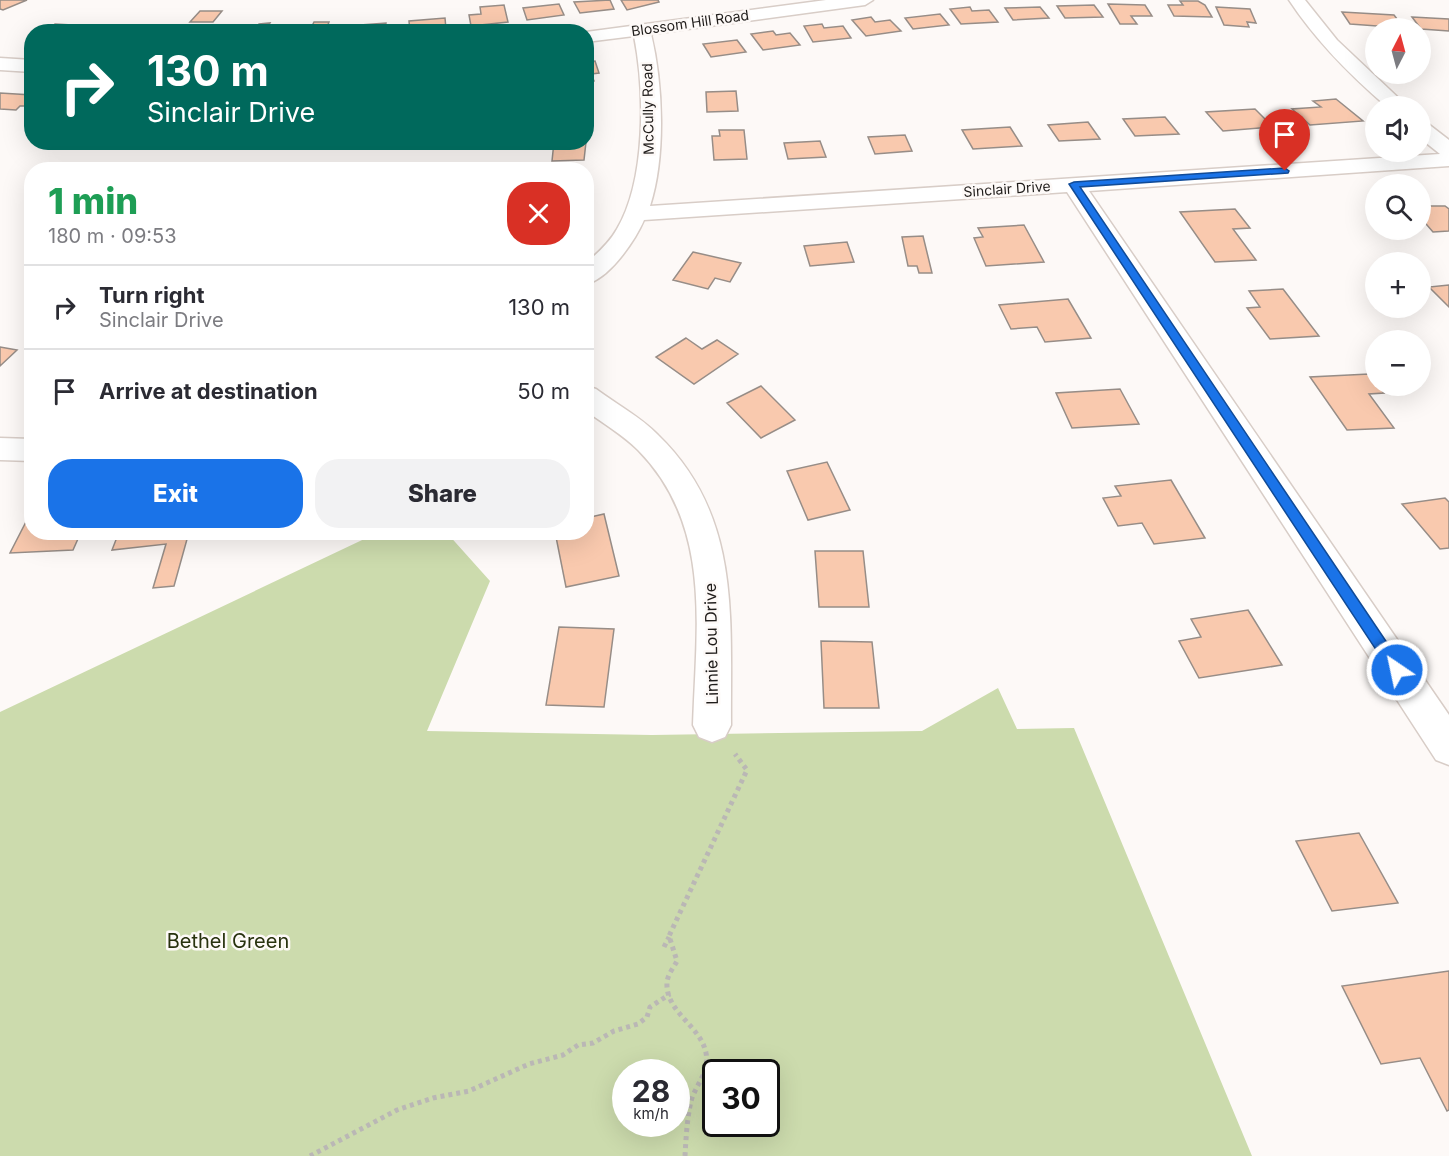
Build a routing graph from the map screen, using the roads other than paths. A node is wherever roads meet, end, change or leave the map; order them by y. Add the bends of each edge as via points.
1 (865, 0) edge
2 (1297, 0) edge
3 (641, 29) junction
4 (594, 36) edge
5 (0, 64) edge
6 (24, 66) edge
7 (1386, 96) edge
8 (1431, 136) edge
9 (1449, 151) edge
10 (1449, 160) edge
11 (1074, 184) junction
12 (636, 214) junction
13 (594, 270) edge
14 (594, 402) edge
15 (0, 449) edge
16 (24, 450) edge
17 (712, 725) road end
18 (1449, 747) edge

1 - 3 street, Blossom Hill Road
2 - 7 street via 1334,50
3 - 4 street, Blossom Hill Road
3 - 12 street, McCully Road via 647,51 651,149 646,185
5 - 6 street
8 - 9 street
10 - 11 street, Sinclair Drive
11 - 12 street, Sinclair Drive
11 - 18 street
12 - 13 street, McCully Road via 619,244
14 - 17 street, Linnie Lou Drive via 648,442 688,492 706,545 713,599
15 - 16 street

